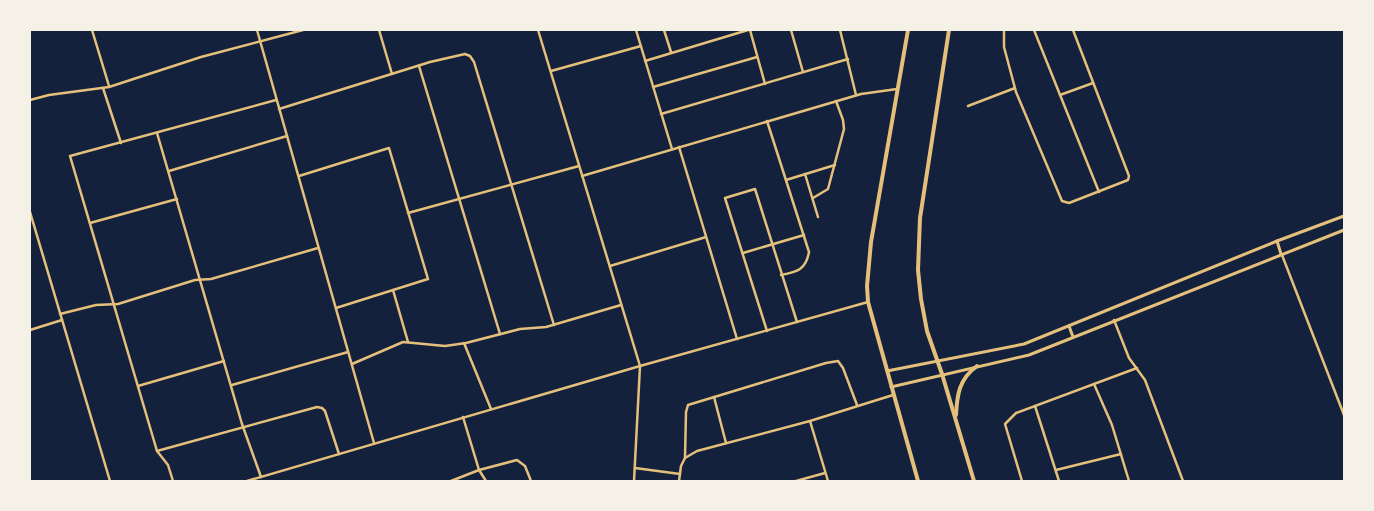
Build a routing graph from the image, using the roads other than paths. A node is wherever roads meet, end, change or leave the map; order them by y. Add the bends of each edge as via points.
1 (92, 30) edge
2 (257, 30) edge
3 (303, 30) edge
4 (379, 30) edge
5 (538, 30) edge
6 (636, 30) edge
7 (664, 30) edge
8 (749, 30) edge
9 (791, 30) edge
10 (840, 30) edge
11 (908, 30) edge
12 (949, 30) edge
13 (1004, 30) edge
14 (1034, 30) edge
15 (1073, 30) edge
16 (260, 43) junction
17 (641, 46) junction
18 (671, 53) junction
19 (757, 57) junction
20 (848, 59) junction
21 (645, 61) junction
22 (419, 66) junction
23 (551, 72) junction
24 (803, 72) junction
25 (392, 74) junction
26 (1093, 83) junction
27 (765, 84) junction
28 (109, 87) junction
29 (103, 88) junction
30 (653, 88) junction
31 (1015, 88) junction
32 (897, 89) junction
33 (856, 95) junction
34 (1060, 95) junction
35 (30, 100) edge
36 (276, 100) junction
37 (836, 101) junction
38 (968, 106) dead end
39 (279, 108) junction
40 (661, 114) junction
41 (768, 121) junction
42 (158, 133) junction
43 (286, 136) junction
44 (121, 143) junction
45 (679, 147) junction
46 (672, 149) junction
47 (835, 165) junction
48 (579, 166) junction
49 (168, 171) junction
50 (805, 174) junction
51 (298, 176) junction
52 (582, 176) junction
53 (786, 180) junction
54 (511, 185) junction
55 (1099, 192) junction
56 (814, 198) junction
57 (177, 199) junction
58 (459, 199) junction
59 (30, 212) edge
60 (408, 214) junction
61 (1344, 216) edge
62 (818, 217) dead end
63 (90, 223) junction
64 (1344, 230) edge
65 (804, 235) junction
66 (706, 237) junction
67 (1277, 241) junction
68 (772, 245) junction
69 (318, 248) junction
70 (743, 253) junction
71 (1281, 254) junction
72 (610, 266) junction
73 (781, 275) junction
74 (200, 280) junction
75 (392, 290) junction
76 (868, 302) junction
77 (114, 304) junction
78 (621, 304) junction
79 (336, 308) junction
80 (60, 314) junction
81 (62, 320) junction
82 (1114, 320) junction
83 (798, 322) junction
84 (554, 325) junction
85 (1069, 326) junction
86 (30, 330) edge
87 (767, 331) junction
88 (500, 334) junction
89 (1073, 337) junction
90 (737, 339) junction
91 (408, 342) junction
92 (464, 343) junction
93 (348, 352) junction
94 (224, 361) junction
95 (938, 362) junction
96 (352, 364) junction
97 (640, 366) junction
98 (977, 366) junction
99 (1136, 368) junction
100 (887, 371) junction
101 (942, 374) junction
102 (1094, 384) junction
103 (138, 386) junction
104 (231, 386) junction
105 (891, 387) junction
106 (893, 395) junction
107 (714, 397) junction
108 (857, 405) junction
109 (1035, 406) junction
110 (491, 409) junction
111 (1344, 415) edge
112 (463, 417) junction
113 (956, 420) junction
114 (810, 421) junction
115 (244, 427) junction
116 (374, 443) junction
117 (726, 443) junction
118 (157, 451) junction
119 (339, 454) junction
120 (1120, 454) junction
121 (684, 458) junction
122 (635, 468) junction
123 (479, 470) junction
124 (1056, 470) junction
125 (825, 473) junction
126 (680, 474) junction
127 (261, 477) junction
128 (110, 481) edge
129 (173, 481) edge
130 (247, 481) edge
131 (451, 481) edge
132 (486, 481) edge
133 (531, 481) edge
134 (634, 481) edge
135 (679, 481) edge
136 (796, 481) edge
137 (828, 481) edge
138 (918, 481) edge
139 (974, 481) edge
140 (1022, 481) edge
141 (1060, 481) edge
142 (1129, 481) edge
143 (1183, 481) edge

1 - 28 street
2 - 16 street
3 - 16 street
4 - 25 street
5 - 23 street
6 - 17 street
7 - 18 street
8 - 18 street
8 - 19 street
9 - 24 street
10 - 20 street
11 - 32 main road
12 - 95 main road via 920,218 918,270 927,331
13 - 31 street via 1004,47
14 - 34 street
15 - 26 street
16 - 28 street via 201,57
16 - 36 street
17 - 21 street
17 - 23 street
18 - 21 street
19 - 27 street
19 - 30 street
20 - 24 street
20 - 33 street
21 - 30 street
22 - 25 street
22 - 54 street via 465,54 470,56
22 - 58 street
23 - 48 street
24 - 27 street
25 - 39 street
26 - 34 street
26 - 55 street via 1129,176 1128,180
27 - 40 street
28 - 29 street
29 - 35 street
29 - 44 street
30 - 40 street
31 - 38 street
31 - 55 street via 1062,201 1069,203
32 - 33 street
32 - 76 main road via 871,242
33 - 37 street
34 - 55 street
36 - 39 street
36 - 42 street
37 - 41 street
37 - 47 street via 844,129
39 - 43 street
40 - 46 street
41 - 45 street
41 - 53 street
42 - 44 street
42 - 49 street
43 - 49 street
43 - 51 street
44 - 63 street via 70,156
45 - 46 street
45 - 66 street
46 - 52 street
47 - 50 street
47 - 56 street via 828,188
48 - 52 street
48 - 54 street
49 - 57 street
50 - 53 street
50 - 56 street
51 - 60 street via 389,148
51 - 69 street
52 - 72 street
53 - 65 street
54 - 58 street
54 - 84 street
56 - 62 street
57 - 63 street
57 - 74 street
58 - 60 street
58 - 88 street
59 - 80 street
60 - 75 street via 428,279
61 - 67 main road
63 - 77 street
64 - 71 main road
65 - 68 street
65 - 73 street via 809,252 807,262 793,273
66 - 72 street
66 - 90 street
67 - 71 main road
67 - 85 main road
68 - 70 street
68 - 70 street via 755,189 725,198
68 - 73 street
69 - 74 street via 211,280
69 - 79 street
70 - 87 street
71 - 82 main road
71 - 111 street
72 - 78 street
73 - 83 street
74 - 77 street
74 - 94 street
75 - 79 street
75 - 91 street
76 - 83 street
76 - 100 main road
77 - 80 street
77 - 103 street
78 - 84 street
78 - 97 street
79 - 93 street
80 - 81 street
81 - 86 street
81 - 128 street
82 - 89 main road
82 - 99 street
83 - 87 street
84 - 88 street
85 - 89 main road
85 - 95 main road via 1024,344
87 - 90 street
88 - 92 street
89 - 98 main road via 1029,355
90 - 97 street
91 - 92 street via 445,346
91 - 96 street
92 - 110 street
93 - 96 street
93 - 104 street
94 - 103 street
94 - 104 street
95 - 100 main road
95 - 101 main road
96 - 116 street
97 - 110 street
97 - 122 street
98 - 101 main road
98 - 113 main road via 959,387
99 - 102 street
99 - 143 street via 1145,380
100 - 105 main road
101 - 105 main road
101 - 113 main road
102 - 109 street
102 - 120 street via 1112,425
103 - 118 street
104 - 115 street
105 - 106 main road
106 - 108 street
106 - 138 main road
107 - 108 street via 838,361
107 - 117 street
107 - 121 street via 688,405
108 - 114 street
109 - 124 street
109 - 140 street via 1016,413 1005,424
110 - 112 street
112 - 116 street
112 - 123 street
113 - 139 main road
114 - 117 street
114 - 125 street
115 - 118 street
115 - 119 street via 322,408 326,411
115 - 127 street
116 - 119 street
117 - 121 street
118 - 129 street via 168,465
119 - 127 street
120 - 124 street
120 - 142 street
121 - 126 street
122 - 126 street
122 - 134 street
123 - 131 street
123 - 132 street
123 - 133 street via 517,460 525,466
124 - 141 street
125 - 136 street
125 - 137 street
126 - 135 street
127 - 130 street

